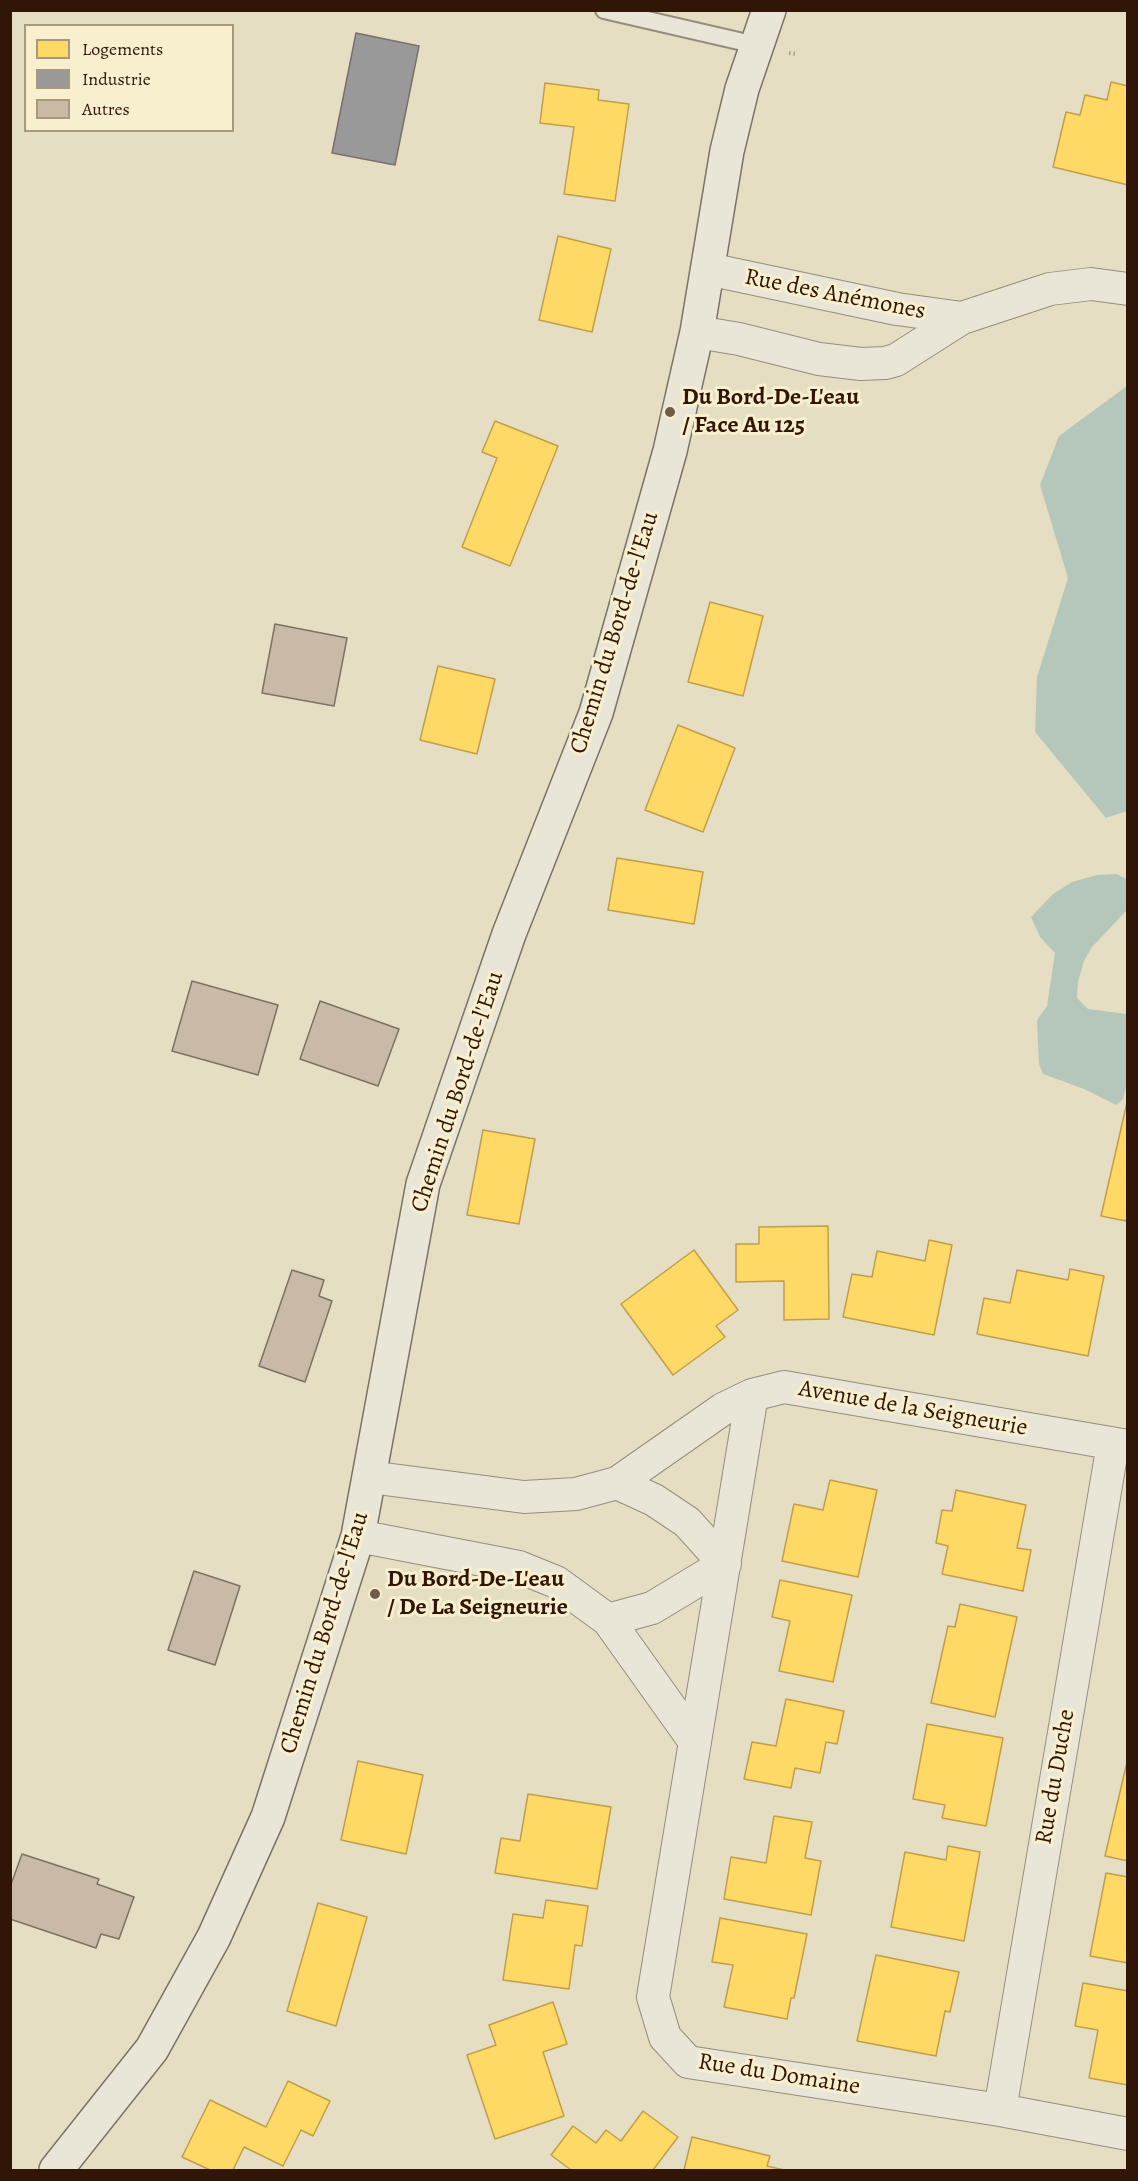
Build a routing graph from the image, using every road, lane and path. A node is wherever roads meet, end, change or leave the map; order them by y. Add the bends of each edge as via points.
1 (604, 10) edge
2 (769, 10) edge
3 (756, 45) junction
4 (708, 268) junction
5 (1128, 290) edge
6 (962, 318) junction
7 (697, 332) junction
8 (752, 1395) junction
9 (1120, 1445) edge
10 (369, 1477) junction
11 (617, 1483) junction
12 (358, 1536) junction
13 (725, 1564) junction
14 (608, 1620) junction
15 (695, 1742) junction
16 (1000, 2110) junction
17 (1128, 2134) edge
18 (56, 2170) edge

1 - 3 lane
2 - 3 street, Chemin du Bord-de-l'Eau
3 - 4 street, Chemin du Bord-de-l'Eau via 727,151
4 - 6 street, Rue des Anémones via 897,309
4 - 7 street, Chemin du Bord-de-l'Eau
5 - 6 street, Rue des Anémones via 1091,284 1050,289
6 - 7 street, Rue des Anémones via 896,360 875,363 819,359
7 - 10 street, Chemin du Bord-de-l'Eau via 670,451 596,713 509,934 423,1184
8 - 9 street, Avenue de la Seigneurie via 784,1387
8 - 11 street, Avenue de la Seigneurie via 723,1409
8 - 13 street, Rue du Domaine
9 - 16 street, Rue du Duche
10 - 11 street, Avenue de la Seigneurie via 524,1497 576,1494
10 - 12 street, Chemin du Bord-de-l'Eau
11 - 13 street via 654,1500 687,1522
12 - 14 street via 519,1567 556,1582
12 - 18 street, Chemin du Bord-de-l'Eau via 268,1817 214,1937 152,2049
13 - 14 street via 652,1608
13 - 15 street, Rue du Domaine
14 - 15 street
15 - 16 street, Rue du Domaine via 653,1997 664,2037 688,2062
16 - 17 street, Rue du Domaine

